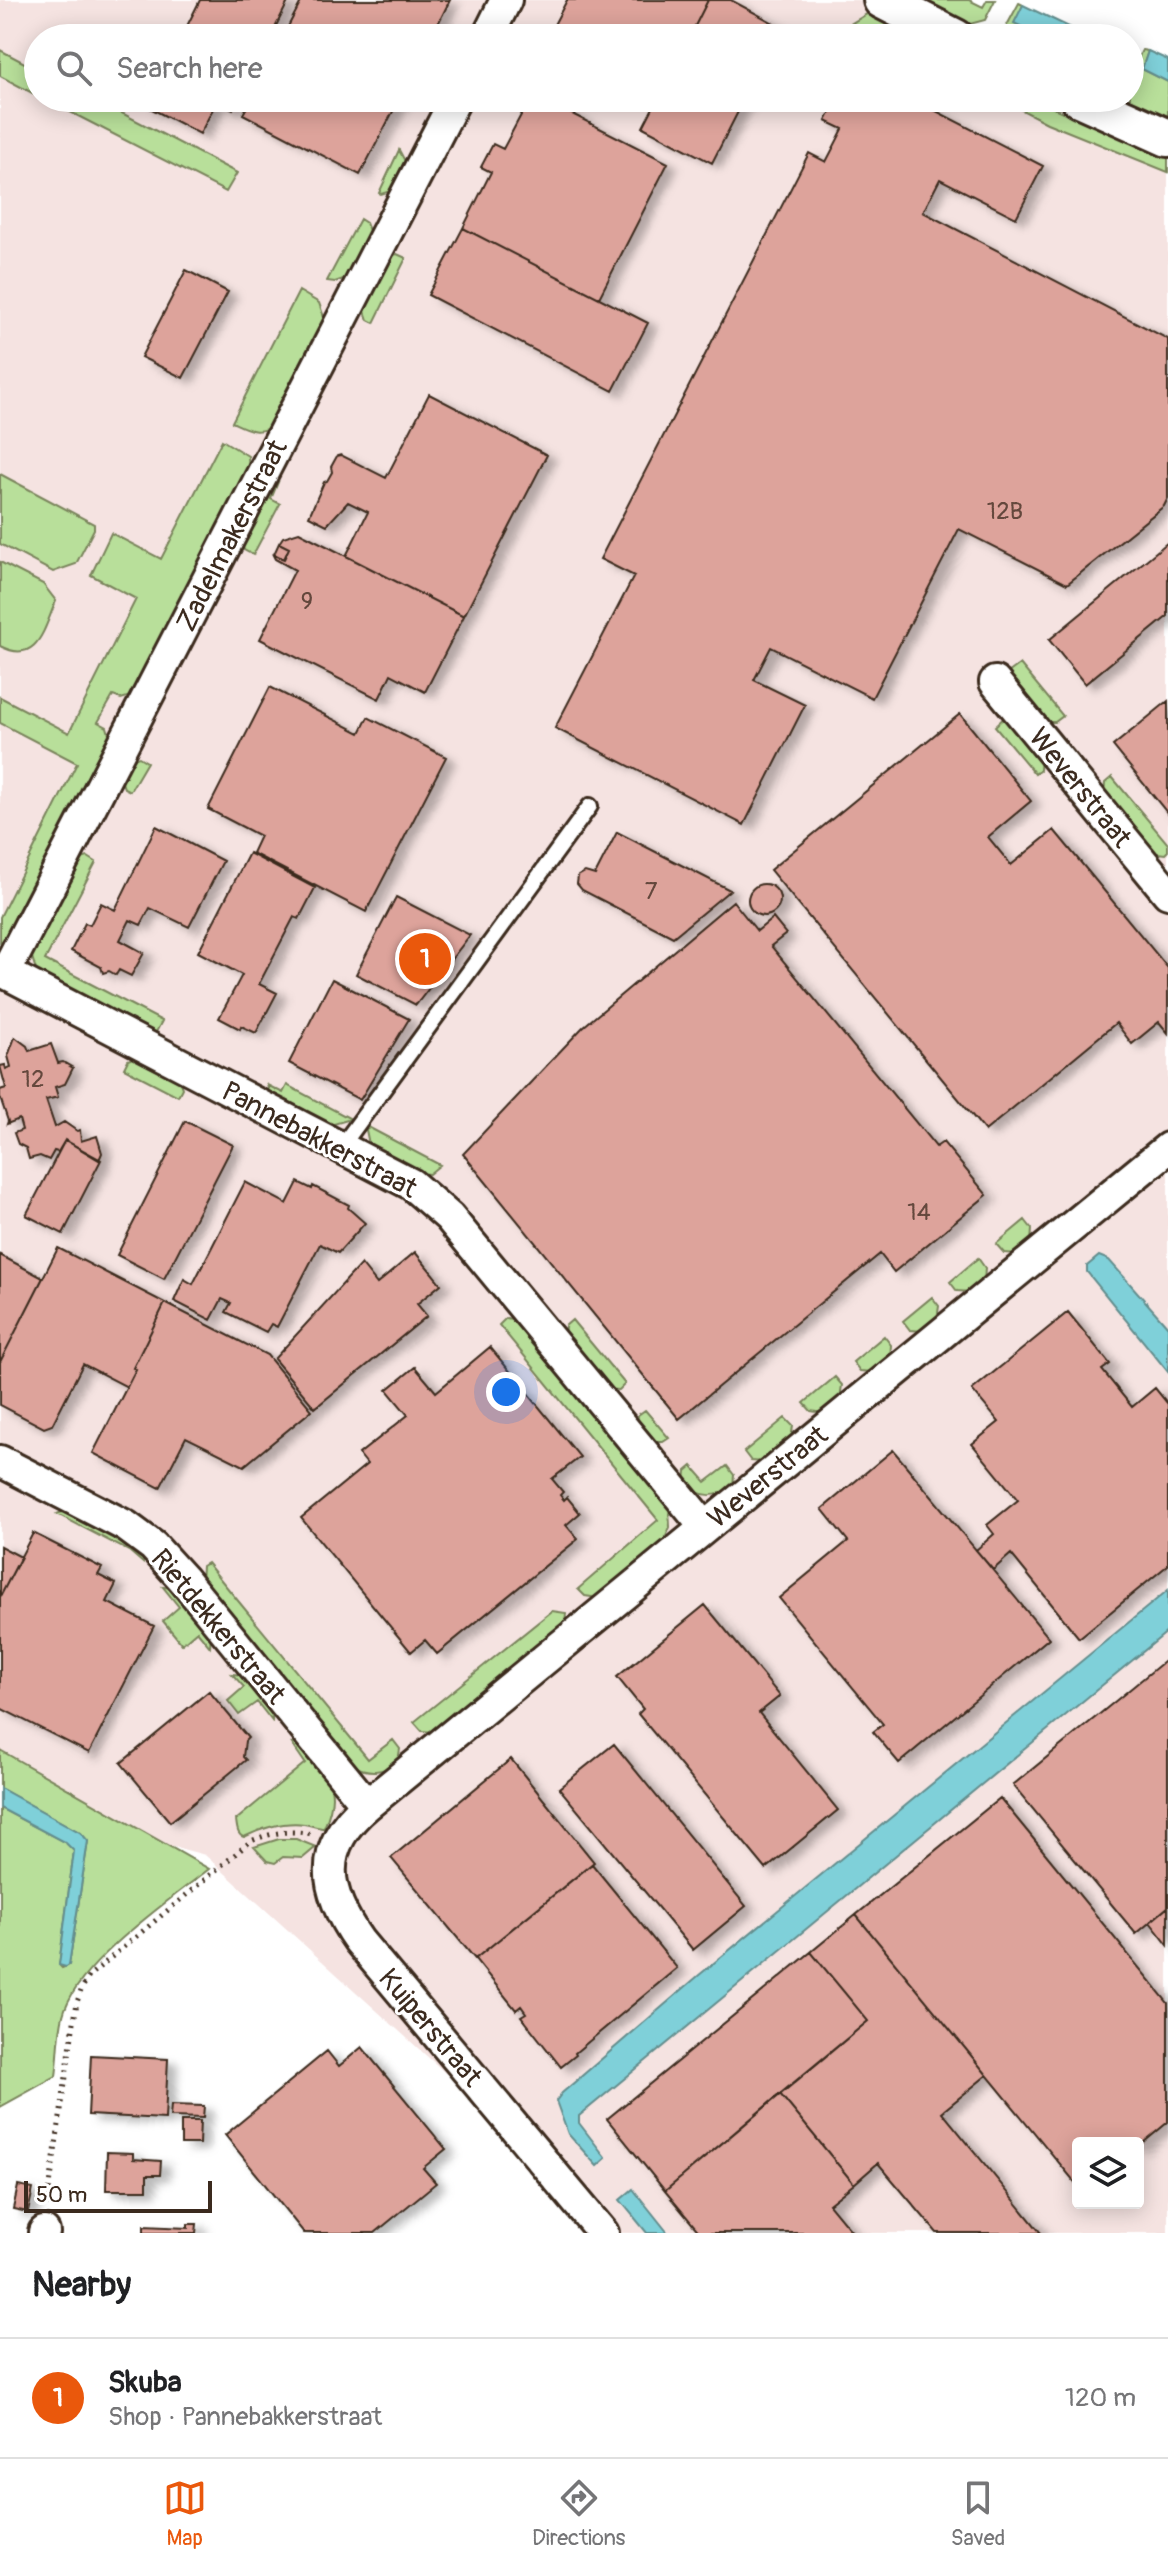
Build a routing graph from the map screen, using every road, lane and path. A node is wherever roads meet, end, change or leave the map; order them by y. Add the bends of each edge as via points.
1 (506, 0) edge
2 (882, 0) edge
3 (494, 24) edge
4 (929, 24) edge
5 (449, 112) edge
6 (1110, 112) edge
7 (1168, 138) edge
8 (995, 682) dead end
9 (590, 806) dead end
10 (1168, 893) edge
11 (3, 972) edge
12 (341, 1147) junction
13 (1168, 1148) edge
14 (0, 1461) edge
15 (705, 1527) junction
16 (367, 1805) junction
17 (337, 1840) junction
18 (44, 2233) edge
19 (603, 2233) edge

1 - 3 street
2 - 4 street
5 - 11 street, Zadelmakerstraat
6 - 7 street
8 - 10 street, Weverstraat
9 - 12 lane
11 - 12 street, Pannebakkerstraat
12 - 15 street, Pannebakkerstraat via 411,1184 449,1217
13 - 15 street, Weverstraat
14 - 16 street, Rietdekkerstraat via 126,1526 153,1546
15 - 16 street, Weverstraat
16 - 17 street
17 - 18 path via 288,1830 251,1841 90,1975 77,2002
17 - 19 street, Kuiperstraat via 330,1865 342,1916

